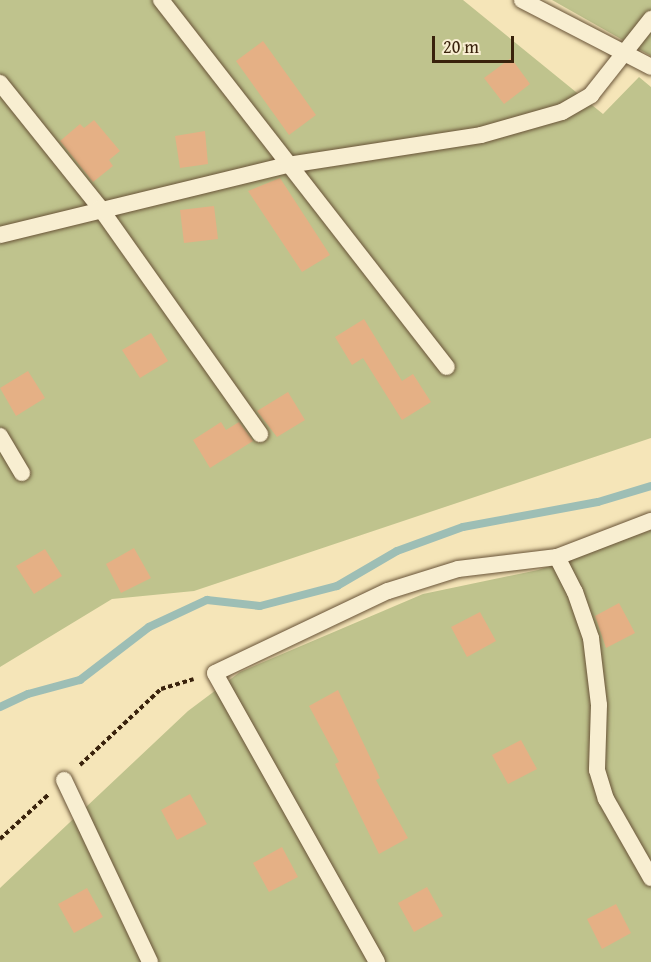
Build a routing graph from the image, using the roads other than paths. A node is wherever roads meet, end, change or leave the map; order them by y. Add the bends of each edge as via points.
1 (161, 0) edge
2 (522, 0) edge
3 (651, 19) edge
4 (627, 54) junction
5 (651, 67) edge
6 (0, 83) edge
7 (288, 165) junction
8 (100, 208) junction
9 (0, 234) edge
10 (447, 367) dead end
11 (260, 434) dead end
12 (0, 436) edge
13 (22, 473) dead end
14 (651, 521) edge
15 (557, 557) junction
16 (64, 780) road end
17 (651, 878) edge
18 (150, 962) edge
19 (377, 962) edge

1 - 7 lane
2 - 4 lane
3 - 4 lane
4 - 5 lane
4 - 7 lane via 591,95 562,112 481,135
6 - 8 lane
7 - 8 lane
7 - 10 lane
8 - 9 lane
8 - 11 lane
12 - 13 lane
14 - 15 lane
15 - 17 lane via 575,592 591,638 599,705 597,771 606,799
15 - 19 lane via 458,568 388,591 214,673
16 - 18 lane

